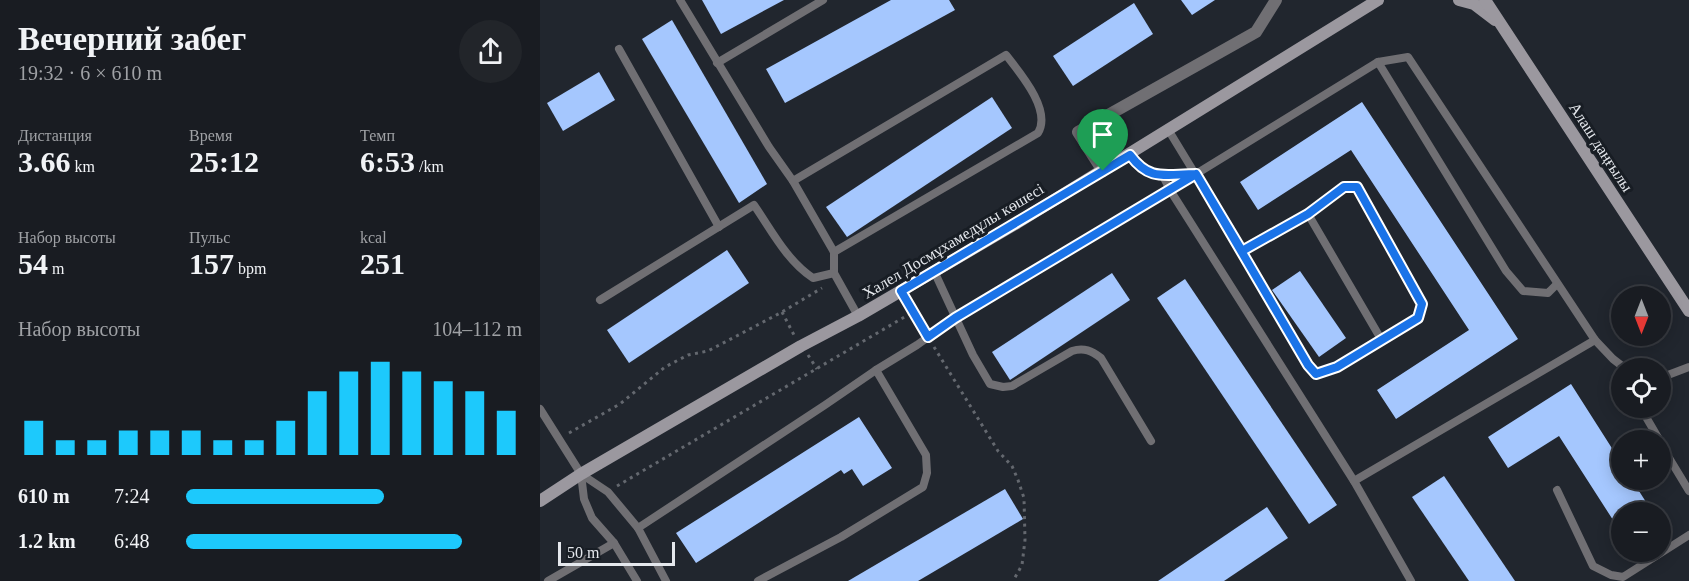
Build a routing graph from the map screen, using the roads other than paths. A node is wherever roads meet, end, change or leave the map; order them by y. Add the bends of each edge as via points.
1 (680, 0) edge
2 (823, 0) edge
3 (1276, 0) edge
4 (1378, 0) edge
5 (1459, 0) edge
6 (1485, 0) edge
7 (1500, 24) junction
8 (619, 49) dead end
9 (1378, 62) junction
10 (717, 63) junction
11 (1169, 131) junction
12 (1130, 155) junction
13 (1103, 171) junction
14 (1196, 174) junction
15 (1163, 176) junction
16 (793, 181) junction
17 (1170, 190) junction
18 (1308, 214) junction
19 (719, 227) junction
20 (1242, 251) junction
21 (834, 252) junction
22 (934, 271) junction
23 (836, 276) junction
24 (1557, 284) junction
25 (600, 300) dead end
26 (1689, 311) edge
27 (858, 316) junction
28 (955, 318) junction
29 (1381, 339) junction
30 (1595, 340) junction
31 (1612, 358) edge
32 (1689, 367) edge
33 (876, 370) junction
34 (1671, 374) edge
35 (540, 409) edge
36 (1151, 441) dead end
37 (1671, 461) edge
38 (581, 474) junction
39 (1354, 481) junction
40 (1557, 490) dead end
41 (1689, 491) edge
42 (540, 501) edge
43 (638, 528) junction
44 (1689, 535) edge
45 (614, 543) junction
46 (548, 581) edge
47 (637, 581) edge
48 (666, 581) edge
49 (758, 581) edge
50 (1411, 581) edge

1 - 10 lane
2 - 10 lane
3 - 13 street via 1256,32 1077,132
4 - 11 street, Халел Досмұхамедұлы көшесі
5 - 7 street via 1474,4
6 - 7 street, Алаш даңғылы
7 - 26 street, Алаш даңғылы
8 - 19 lane
9 - 14 lane
9 - 24 lane via 1408,57
9 - 24 lane via 1506,271 1523,291 1548,293
10 - 16 lane
11 - 12 street, Халел Досмұхамедұлы көшесі
11 - 14 lane
12 - 13 street, Халел Досмұхамедұлы көшесі
12 - 15 lane via 1140,168
13 - 22 street, Халел Досмұхамедұлы көшесі
14 - 15 lane
14 - 17 lane
14 - 20 lane
15 - 17 lane
16 - 21 lane
16 - 21 lane via 1006,55 1034,96 1041,111 1038,133
17 - 28 lane
17 - 39 lane
18 - 20 lane
18 - 29 lane
18 - 29 lane via 1344,187 1357,187 1422,304 1418,318
19 - 23 lane via 754,205 801,270 813,278
19 - 25 lane
20 - 29 lane via 1316,374 1337,367
21 - 23 lane
22 - 27 street, Халел Досмұхамедұлы көшесі
22 - 28 lane
23 - 27 lane
24 - 30 lane
27 - 38 street, Халел Досмұхамедұлы көшесі
28 - 33 lane
28 - 36 lane via 990,384 1012,386 1072,351 1092,350 1101,358
30 - 31 lane
30 - 39 lane
32 - 34 lane
33 - 43 lane
33 - 49 lane via 926,455 923,488
35 - 38 lane
37 - 41 lane
38 - 42 street, Халел Досмұхамедұлы көшесі
38 - 43 lane via 608,492
38 - 45 lane via 584,499 592,518
39 - 50 lane
40 - 44 lane via 1593,566 1611,575 1623,577
43 - 48 lane
45 - 46 lane
45 - 47 lane

